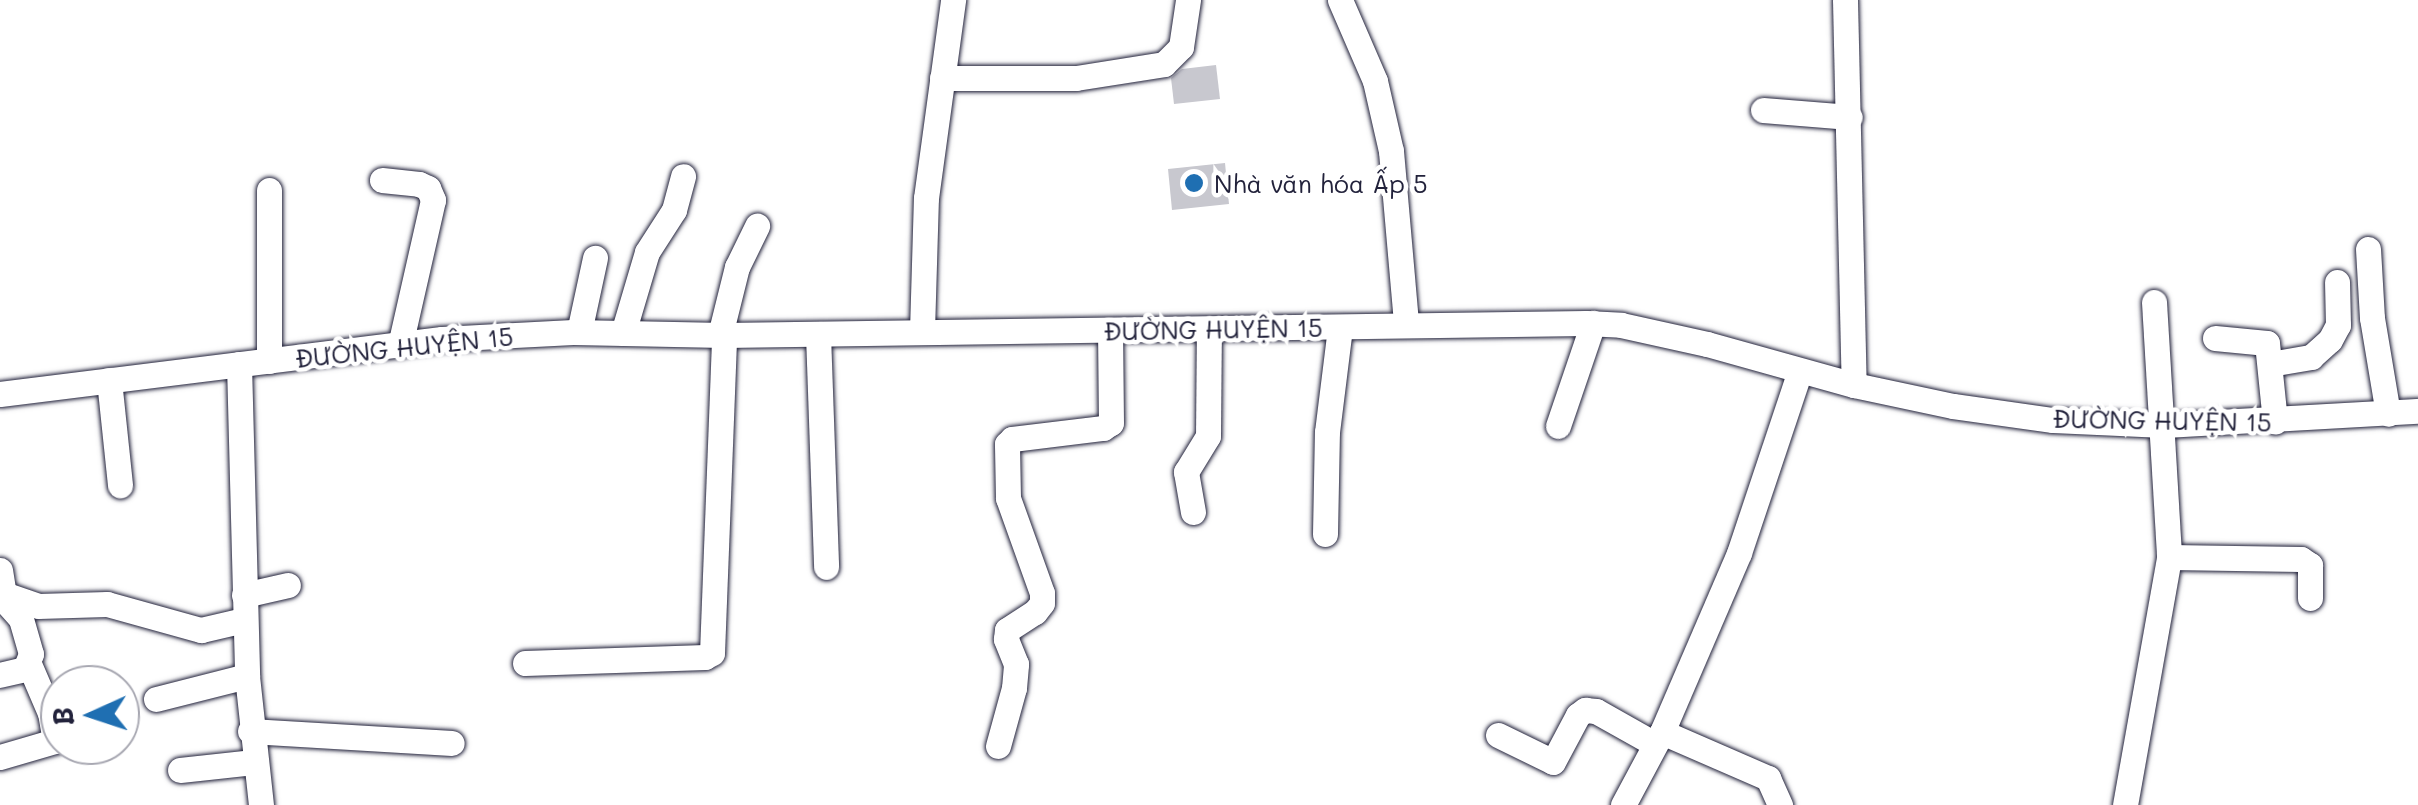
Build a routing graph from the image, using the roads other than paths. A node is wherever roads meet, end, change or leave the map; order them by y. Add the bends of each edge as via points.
1 (953, 0) edge
2 (1188, 0) edge
3 (1340, 0) edge
4 (1845, 0) edge
5 (942, 78) junction
6 (1763, 110) dead end
7 (1850, 117) junction
8 (683, 176) dead end
9 (382, 180) dead end
10 (269, 190) dead end
11 (757, 226) dead end
12 (2368, 249) dead end
13 (595, 258) dead end
14 (2337, 282) dead end
15 (2154, 302) dead end
16 (1593, 323) junction
17 (1406, 324) junction
18 (1340, 328) junction
19 (1210, 329) junction
20 (1110, 330) junction
21 (579, 332) junction
22 (922, 332) junction
23 (623, 333) junction
24 (818, 334) junction
25 (722, 335) junction
26 (2215, 338) dead end
27 (400, 345) junction
28 (269, 361) junction
29 (240, 364) junction
30 (2270, 364) junction
31 (1800, 371) junction
32 (109, 380) junction
33 (1854, 385) junction
34 (0, 394) edge
35 (2418, 411) edge
36 (2388, 414) junction
37 (2275, 422) junction
38 (2164, 425) junction
39 (1558, 426) dead end
40 (120, 485) dead end
41 (1192, 512) dead end
42 (1325, 534) dead end
43 (2169, 557) junction
44 (826, 567) dead end
45 (288, 584) dead end
46 (2, 592) edge
47 (2310, 598) dead end
48 (244, 608) junction
49 (525, 662) dead end
50 (28, 664) junction
51 (0, 675) edge
52 (247, 676) junction
53 (156, 698) dead end
54 (250, 731) junction
55 (1498, 735) dead end
56 (1658, 737) junction
57 (452, 743) dead end
58 (998, 746) dead end
59 (0, 757) edge
60 (254, 762) junction
61 (180, 770) dead end
62 (262, 805) edge
63 (1623, 805) edge
64 (1780, 805) edge
65 (2125, 805) edge

1 - 5 street
2 - 5 street via 1181,47 1164,64 1076,78
3 - 17 street via 1375,81 1391,150
4 - 7 street
5 - 22 street via 926,198
6 - 7 street
7 - 33 street
8 - 23 street via 674,210 647,252
9 - 27 street via 419,184 433,200
10 - 28 street
11 - 25 street via 737,268
12 - 36 street
13 - 21 street
14 - 30 street via 2338,326 2330,340 2311,356
15 - 38 street
16 - 17 street, ĐƯỜNG HUYỆN 15
16 - 31 street, ĐƯỜNG HUYỆN 15 via 1707,344
16 - 39 street
17 - 18 street, ĐƯỜNG HUYỆN 15
18 - 19 street, ĐƯỜNG HUYỆN 15
18 - 42 street via 1327,432
19 - 20 street, ĐƯỜNG HUYỆN 15
19 - 41 street via 1208,436 1186,472
20 - 22 street, ĐƯỜNG HUYỆN 15
20 - 58 street via 1111,424 1007,444 1008,498 1036,566 1042,603 1007,630 1016,664
21 - 23 street, ĐƯỜNG HUYỆN 15
21 - 27 street, ĐƯỜNG HUYỆN 15
22 - 24 street, ĐƯỜNG HUYỆN 15
23 - 25 street, ĐƯỜNG HUYỆN 15
24 - 25 street, ĐƯỜNG HUYỆN 15
24 - 44 street
25 - 49 street via 712,653
26 - 30 street via 2260,339
27 - 28 street, ĐƯỜNG HUYỆN 15
28 - 29 street, ĐƯỜNG HUYỆN 15
29 - 32 street, ĐƯỜNG HUYỆN 15
29 - 48 street
30 - 37 street
31 - 33 street, ĐƯỜNG HUYỆN 15
31 - 56 street via 1738,552
32 - 34 street, ĐƯỜNG HUYỆN 15
32 - 40 street
33 - 38 street, ĐƯỜNG HUYỆN 15 via 2053,420
35 - 36 street, ĐƯỜNG HUYỆN 15
36 - 37 street, ĐƯỜNG HUYỆN 15
37 - 38 street, ĐƯỜNG HUYỆN 15
38 - 43 street
43 - 47 street via 2301,558 2310,565
43 - 65 street
45 - 48 street
46 - 48 street via 38,606 108,604 201,630
46 - 50 street via 24,628
48 - 52 street
50 - 51 street
50 - 59 street via 55,740
52 - 53 street
52 - 54 street
54 - 57 street
54 - 60 street
55 - 56 street via 1553,762 1585,710
56 - 63 street
56 - 64 street via 1768,778
60 - 61 street
60 - 62 street

